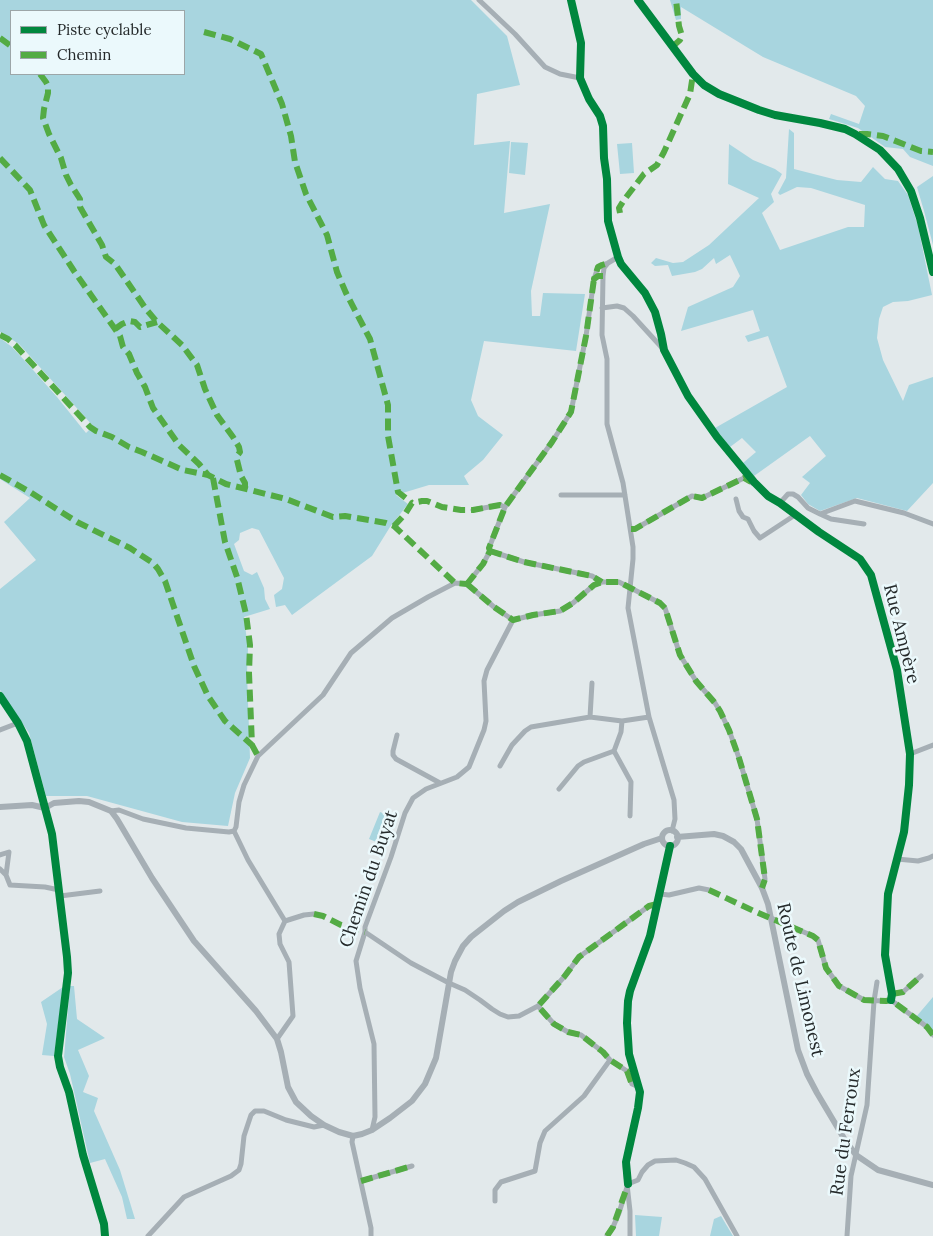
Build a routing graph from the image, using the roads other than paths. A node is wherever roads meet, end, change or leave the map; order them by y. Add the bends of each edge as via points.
1 (478, 0) edge
2 (572, 0) edge
3 (638, 0) edge
4 (580, 78) junction
5 (618, 257) junction
6 (608, 263) junction
7 (933, 272) edge
8 (603, 276) junction
9 (594, 279) junction
10 (602, 308) junction
11 (664, 350) junction
12 (754, 482) junction
13 (560, 495) dead end
14 (625, 495) junction
15 (736, 500) dead end
16 (780, 503) junction
17 (505, 507) junction
18 (473, 510) dead end
19 (820, 514) junction
20 (795, 515) junction
21 (864, 524) dead end
22 (933, 524) edge
23 (631, 529) junction
24 (490, 551) junction
25 (602, 582) junction
26 (467, 584) junction
27 (630, 587) junction
28 (513, 620) junction
29 (592, 683) dead end
30 (0, 696) edge
31 (590, 717) junction
32 (649, 717) junction
33 (622, 721) junction
34 (18, 723) junction
35 (0, 730) edge
36 (398, 735) dead end
37 (933, 745) edge
38 (614, 751) junction
39 (910, 754) junction
40 (500, 766) dead end
41 (440, 783) junction
42 (559, 789) dead end
43 (0, 807) edge
44 (45, 808) junction
45 (111, 811) junction
46 (630, 816) dead end
47 (234, 831) junction
48 (672, 831) junction
49 (677, 837) junction
50 (662, 838) junction
51 (670, 846) junction
52 (0, 855) edge
53 (933, 856) edge
54 (897, 859) junction
55 (0, 869) edge
56 (6, 875) junction
57 (58, 879) junction
58 (45, 887) junction
59 (762, 888) junction
60 (710, 890) dead end
61 (100, 891) dead end
62 (59, 893) junction
63 (660, 894) junction
64 (657, 904) junction
65 (314, 914) dead end
66 (771, 918) junction
67 (285, 921) junction
68 (365, 932) junction
69 (921, 976) dead end
70 (877, 982) dead end
71 (449, 983) junction
72 (892, 997) junction
73 (874, 1001) junction
74 (538, 1006) junction
75 (933, 1035) edge
76 (277, 1039) junction
77 (610, 1060) junction
78 (638, 1087) junction
79 (324, 1125) junction
80 (372, 1130) junction
81 (353, 1136) junction
82 (856, 1155) junction
83 (412, 1166) dead end
84 (361, 1181) junction
85 (628, 1184) junction
86 (933, 1185) edge
87 (495, 1201) dead end
88 (105, 1236) edge
89 (148, 1236) edge
90 (371, 1236) edge
91 (607, 1236) edge
92 (630, 1236) edge
93 (737, 1236) edge
94 (847, 1236) edge

1 - 4 street via 546,67
2 - 4 street via 581,43
3 - 7 street via 693,74 719,94 775,115 845,129 880,150 911,191
4 - 5 street, Rue Ampère via 603,126 608,221
5 - 6 street
5 - 11 street, Rue Ampère via 655,312
6 - 8 street
6 - 9 street via 598,268
8 - 9 street
8 - 10 street
9 - 17 street via 571,412
10 - 11 street via 624,308
10 - 14 street via 602,335 607,359 607,424
11 - 12 street, Rue Ampère via 688,396
12 - 16 street, Rue Ampère
12 - 23 street via 744,478 702,498 692,496
13 - 14 street
14 - 23 street
15 - 20 street via 739,511 760,538
16 - 19 street via 788,494 794,494 808,508
16 - 20 street, Rue Ampère
17 - 18 street
17 - 24 street
19 - 21 street
19 - 22 street via 856,501
20 - 39 street, Rue Ampère via 860,559 871,575 897,670
23 - 27 street via 633,559
24 - 25 street via 524,562 592,576
24 - 26 street
25 - 27 street via 619,582
25 - 28 street via 594,584 560,610
26 - 28 street
26 - 47 street via 455,582 392,618 351,653 323,695 258,756 244,785
27 - 32 street via 628,608
27 - 59 street via 665,608 680,655 715,703 729,730 757,819 765,878
28 - 41 street, Chemin du Buyat via 486,670 486,721 469,767 457,777
29 - 31 street
30 - 34 street
31 - 33 street
31 - 40 street via 525,730
32 - 33 street
32 - 48 street via 674,800
33 - 38 street
34 - 35 street
34 - 44 street via 28,741
36 - 41 street via 393,756
37 - 39 street
38 - 42 street via 578,766
38 - 46 street via 631,782
39 - 54 street, Rue Ampère via 904,832
41 - 68 street, Chemin du Buyat via 413,798 405,813
43 - 44 street via 32,805
44 - 45 street via 54,803 89,802
44 - 57 street
45 - 47 street via 119,810 186,828
45 - 76 street via 194,941
47 - 67 street
48 - 49 street
48 - 50 street via 665,832
49 - 51 street
49 - 59 street, Route de Limonest via 714,834 734,842
50 - 51 street
50 - 71 street via 561,881 504,911 463,946
51 - 63 street
52 - 56 street via 9,852
53 - 54 street via 918,861
54 - 72 street, Rue Ampère via 888,894 885,955
55 - 56 street
56 - 58 street via 10,885
57 - 58 street
57 - 62 street
58 - 62 street
59 - 66 street, Route de Limonest
60 - 63 street via 699,888
61 - 62 street
62 - 88 street via 68,973 58,1056 70,1092 82,1154
63 - 64 street
64 - 74 street via 649,906 579,957
64 - 78 street via 627,1007 630,1054
65 - 67 street
66 - 73 street via 818,940 826,968 839,986 864,1000
66 - 82 street, Route de Limonest via 798,1050 817,1093
67 - 76 street via 279,934 289,962 293,1016
68 - 71 street via 411,963
68 - 80 street, Chemin du Buyat via 356,961 374,1044
69 - 72 street
70 - 73 street, Rue du Ferroux
71 - 74 street via 508,1017 519,1016
71 - 80 street via 436,1058 425,1084 412,1100
72 - 73 street
72 - 75 street
73 - 82 street, Rue du Ferroux via 867,1104
74 - 77 street via 554,1024 581,1035
76 - 79 street via 292,1095 302,1108
77 - 78 street via 627,1071 632,1084
77 - 87 street via 584,1096 546,1132 540,1143 535,1171 501,1182 495,1190
78 - 85 street via 638,1108 626,1162
79 - 81 street
79 - 89 street via 314,1127 255,1111 244,1136 239,1170 184,1197
80 - 81 street
81 - 84 street
82 - 86 street, Route de Limonest via 878,1170
82 - 94 street, Rue du Ferroux via 851,1176
83 - 84 street
84 - 90 street
85 - 91 street
85 - 92 street
85 - 93 street via 638,1180 648,1165 655,1161 685,1163 705,1179

